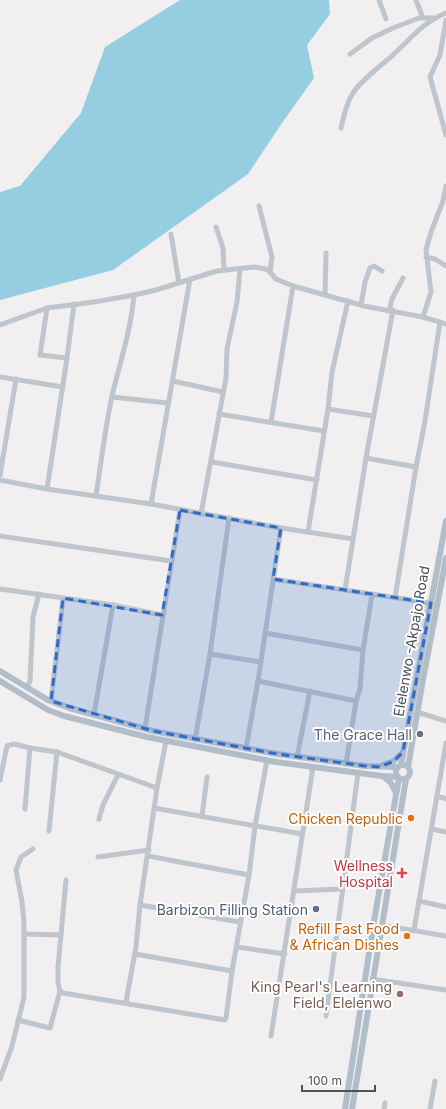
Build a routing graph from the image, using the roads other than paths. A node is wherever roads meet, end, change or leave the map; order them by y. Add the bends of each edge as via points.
1 (379, 0) edge
2 (416, 0) edge
3 (446, 14) edge
4 (423, 18) junction
5 (434, 18) junction
6 (386, 19) dead end
7 (446, 20) edge
8 (350, 54) dead end
9 (341, 128) dead end
10 (446, 135) edge
11 (446, 186) edge
12 (444, 201) edge
13 (259, 206) dead end
14 (216, 227) dead end
15 (171, 234) dead end
16 (326, 253) dead end
17 (426, 257) junction
18 (446, 266) edge
19 (240, 269) junction
20 (224, 270) junction
21 (382, 271) dead end
22 (270, 272) junction
23 (403, 278) dead end
24 (190, 279) junction
25 (179, 283) junction
26 (293, 286) junction
27 (134, 295) junction
28 (325, 295) junction
29 (348, 301) junction
30 (74, 304) junction
31 (361, 305) junction
32 (47, 308) junction
33 (391, 311) junction
34 (423, 317) junction
35 (440, 322) junction
36 (446, 324) edge
37 (0, 325) edge
38 (67, 358) junction
39 (0, 377) edge
40 (16, 379) junction
41 (173, 381) junction
42 (63, 387) junction
43 (223, 392) junction
44 (112, 397) junction
45 (168, 404) junction
46 (328, 409) junction
47 (219, 414) junction
48 (374, 416) junction
49 (272, 422) junction
50 (324, 431) junction
51 (366, 458) junction
52 (212, 462) junction
53 (416, 467) junction
54 (0, 475) edge
55 (0, 480) edge
56 (316, 480) junction
57 (47, 489) junction
58 (96, 496) junction
59 (151, 504) junction
60 (180, 510) junction
61 (201, 514) junction
62 (229, 518) junction
63 (446, 521) edge
64 (281, 528) junction
65 (308, 532) junction
66 (0, 536) edge
67 (353, 539) junction
68 (446, 558) edge
69 (171, 561) junction
70 (273, 579) junction
71 (0, 589) edge
72 (345, 590) junction
73 (39, 594) junction
74 (372, 595) junction
75 (63, 598) junction
76 (395, 598) junction
77 (431, 603) junction
78 (113, 605) junction
79 (162, 615) junction
80 (265, 633) junction
81 (362, 650) junction
82 (210, 654) junction
83 (261, 662) junction
84 (0, 670) edge
85 (0, 681) edge
86 (258, 681) junction
87 (27, 687) junction
88 (310, 691) junction
89 (356, 700) junction
90 (51, 701) junction
91 (417, 712) junction
92 (94, 714) junction
93 (446, 721) edge
94 (145, 728) junction
95 (195, 740) junction
96 (166, 741) junction
97 (446, 743) edge
98 (30, 748) junction
99 (246, 749) junction
100 (57, 752) junction
101 (403, 752) junction
102 (298, 757) junction
103 (267, 760) junction
104 (346, 764) junction
105 (399, 766) junction
106 (313, 767) junction
107 (380, 767) junction
108 (408, 767) junction
109 (358, 773) junction
110 (118, 774) junction
111 (382, 776) junction
112 (207, 777) dead end
113 (398, 778) junction
114 (406, 779) junction
115 (0, 780) edge
116 (157, 788) junction
117 (396, 793) junction
118 (438, 796) junction
119 (446, 799) edge
120 (154, 808) junction
121 (24, 809) dead end
122 (202, 816) junction
123 (99, 819) dead end
124 (254, 826) junction
125 (432, 829) junction
126 (49, 831) dead end
127 (446, 832) edge
128 (302, 834) junction
129 (33, 849) dead end
130 (148, 853) junction
131 (98, 857) dead end
132 (249, 875) junction
133 (66, 880) dead end
134 (342, 889) junction
135 (294, 891) junction
136 (419, 901) junction
137 (140, 905) junction
138 (446, 907) edge
139 (240, 922) junction
140 (381, 925) junction
141 (414, 930) junction
142 (24, 934) junction
143 (62, 934) junction
144 (446, 936) edge
145 (236, 947) junction
146 (135, 954) junction
147 (285, 954) junction
148 (232, 971) junction
149 (372, 979) junction
150 (446, 990) edge
151 (60, 991) junction
152 (126, 1002) junction
153 (326, 1016) dead end
154 (18, 1020) junction
155 (271, 1036) dead end
156 (0, 1079) edge
157 (435, 1081) dead end
158 (345, 1109) edge
159 (352, 1109) edge
160 (430, 1109) edge

1 - 6 street
2 - 4 street
3 - 5 street
4 - 5 street
4 - 8 street via 402,24 372,38
5 - 9 street via 377,67 355,90
7 - 10 street via 440,55 430,77
11 - 12 street
12 - 17 street via 431,232
13 - 22 street via 272,256
14 - 20 street via 223,248
15 - 25 street
16 - 28 street
17 - 18 street
17 - 34 street via 431,292
19 - 20 street
19 - 22 street via 260,267
19 - 43 street
20 - 24 street
21 - 31 street via 374,266 370,268
22 - 26 street via 276,279
23 - 33 street via 392,299
24 - 25 street
24 - 41 street
25 - 27 street
26 - 28 street
26 - 49 street
27 - 30 street
27 - 44 street via 128,337
28 - 29 street
29 - 31 street
29 - 46 street via 332,372
30 - 32 street
30 - 38 street
31 - 33 street
32 - 37 street
32 - 38 street via 40,355
33 - 34 street
33 - 48 street
34 - 35 street
35 - 36 street
35 - 53 street
38 - 42 street
39 - 40 street
40 - 42 street
40 - 54 street
41 - 43 street
41 - 45 street
42 - 57 street
43 - 47 street
44 - 45 street
44 - 58 street
45 - 59 street
46 - 48 street
46 - 50 street
47 - 49 street
47 - 52 street
48 - 51 street
49 - 50 street
50 - 56 street
51 - 53 street
51 - 67 street
52 - 56 street
52 - 61 street
53 - 76 street
55 - 57 street
56 - 65 street
57 - 58 street
58 - 59 street
59 - 60 street
60 - 61 street
60 - 69 street
61 - 62 street
62 - 64 street
62 - 82 street
63 - 77 main road, Elelenwo -Akpajo Road
64 - 65 street
64 - 70 street
65 - 67 street
66 - 69 street
67 - 72 street
68 - 91 main road, Elelenwo -Akpajo Road
69 - 79 street
70 - 72 street
70 - 80 street
71 - 73 street
72 - 74 street
73 - 75 street
73 - 87 street via 33,617 30,681
74 - 76 street
74 - 81 street
75 - 78 street
75 - 90 street
76 - 77 street
77 - 101 main road, Elelenwo -Akpajo Road
78 - 79 street
78 - 92 street
79 - 94 street
80 - 81 street
80 - 83 street
81 - 89 street via 360,689
82 - 83 street
82 - 95 street
83 - 86 street
84 - 87 main road
85 - 96 main road via 48,710 64,716
86 - 88 street
86 - 99 street
87 - 90 main road
88 - 89 street
88 - 102 street
89 - 104 street
90 - 92 main road
91 - 93 street
91 - 108 main road, Elelenwo -Akpajo Road
92 - 94 main road
94 - 95 main road
95 - 99 main road
96 - 103 main road
96 - 116 street
97 - 118 street
98 - 100 street
98 - 115 street via 14,744 7,746
98 - 121 street
99 - 102 main road
100 - 110 street
100 - 126 street
101 - 105 main road, Elelenwo -Akpajo Road
101 - 107 main road
102 - 104 main road
103 - 106 main road
103 - 124 street
104 - 107 main road
105 - 107 main road
105 - 108 main road
105 - 113 main road via 396,772
106 - 109 main road
106 - 128 street
108 - 114 main road via 411,774
109 - 111 main road
109 - 134 street
110 - 116 street
110 - 123 street via 102,805
111 - 113 main road
111 - 117 main road via 391,783
112 - 122 street
113 - 114 main road
113 - 117 main road
114 - 140 main road
116 - 120 street
117 - 158 main road
118 - 119 street
118 - 125 street
120 - 122 street
120 - 130 street
122 - 124 street
124 - 128 street
124 - 132 street
125 - 127 street
125 - 136 street
128 - 135 street
129 - 142 street via 21,857 16,870
130 - 131 street
130 - 132 street
130 - 137 street
132 - 139 street
133 - 143 street
134 - 135 street
134 - 153 street
135 - 147 street
136 - 138 street
136 - 141 street
137 - 139 street
137 - 146 street
139 - 145 street
140 - 141 street
140 - 149 main road
141 - 144 street
142 - 143 street
142 - 154 street via 24,997
143 - 151 street via 58,967
145 - 147 street
145 - 148 street
146 - 148 street
146 - 152 street
147 - 155 street
148 - 152 street via 225,1020
149 - 150 street
149 - 159 main road
151 - 152 street
151 - 154 street via 50,1028
154 - 156 street
157 - 160 street

